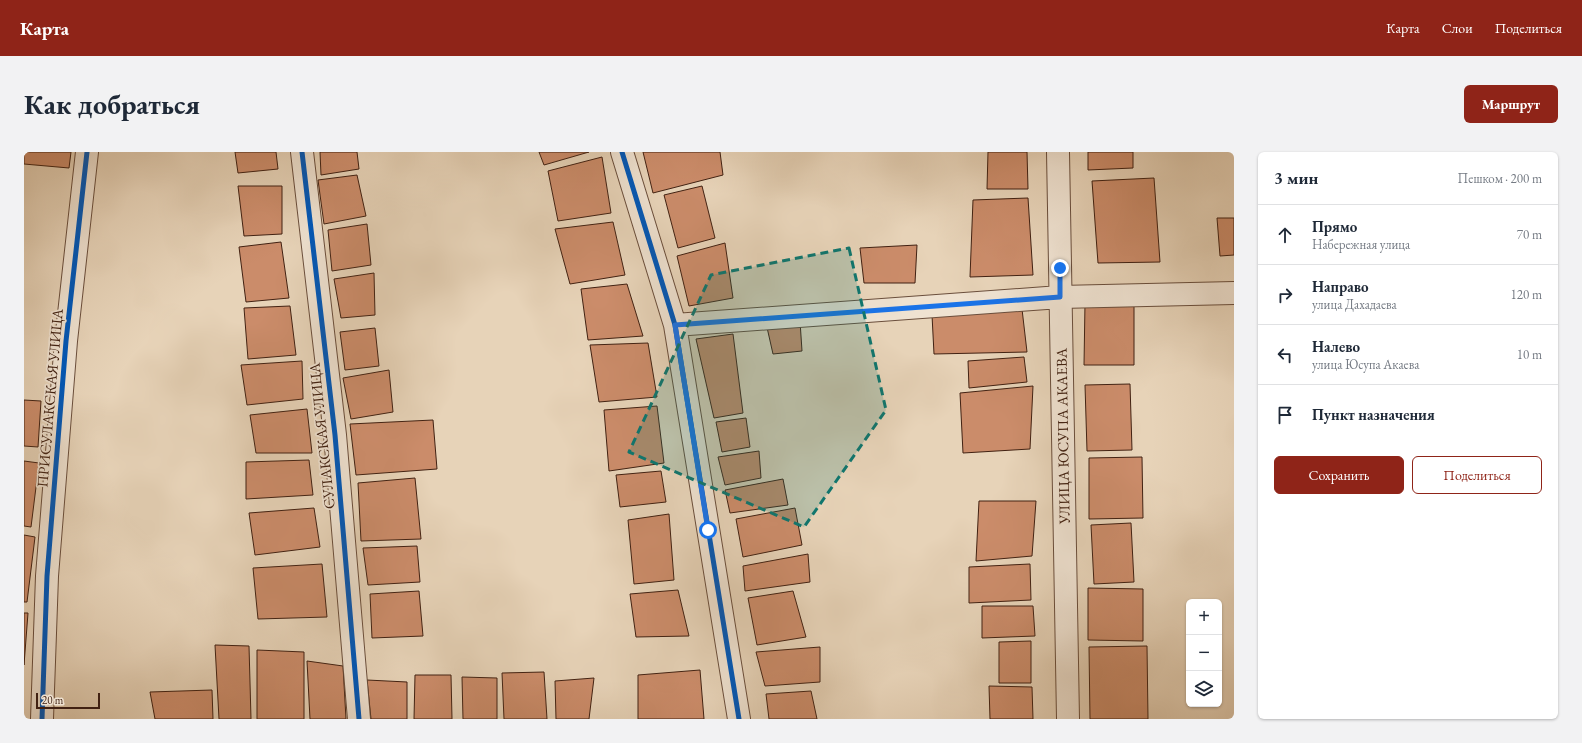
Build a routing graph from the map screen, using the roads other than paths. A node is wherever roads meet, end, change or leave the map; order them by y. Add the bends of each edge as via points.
1 (87, 152) edge
2 (302, 152) edge
3 (622, 152) edge
4 (1058, 152) edge
5 (1234, 293) edge
6 (1060, 297) junction
7 (675, 325) junction
8 (42, 719) edge
9 (359, 719) edge
10 (739, 719) edge
11 (1068, 719) edge

1 - 8 street, ПРИСУЛАКСКАЯ УЛИЦА via 66,341 47,576
2 - 9 street, СУЛАКСКАЯ УЛИЦА via 335,435
3 - 7 street
4 - 6 street, УЛИЦА ЮСУПА АКАЕВА
5 - 6 street
6 - 7 street
6 - 11 street, УЛИЦА ЮСУПА АКАЕВА
7 - 10 street

